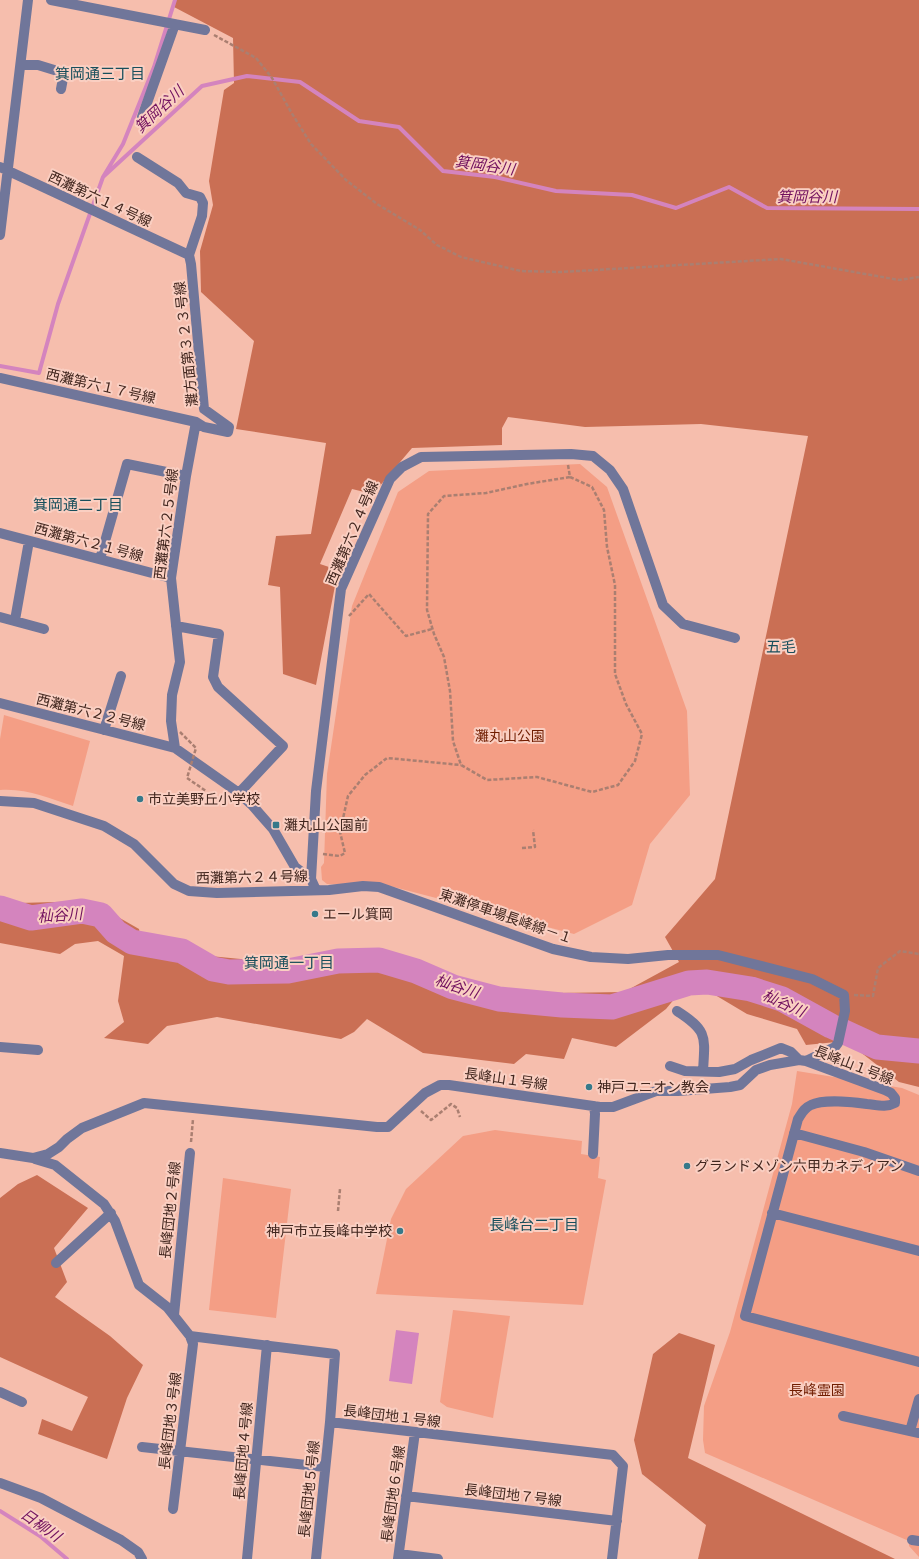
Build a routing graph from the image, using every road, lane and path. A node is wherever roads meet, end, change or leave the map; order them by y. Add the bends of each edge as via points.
1 (28, 0) edge
2 (51, 0) edge
3 (175, 24) junction
4 (205, 30) joint
5 (21, 65) junction
6 (61, 89) dead end
7 (142, 117) dead end
8 (137, 157) dead end
9 (4, 169) edge
10 (0, 235) edge
11 (189, 255) junction
12 (919, 277) edge
13 (0, 378) edge
14 (196, 422) junction
15 (186, 476) junction
16 (0, 533) edge
17 (29, 541) junction
18 (100, 559) junction
19 (171, 578) junction
20 (0, 617) edge
21 (15, 620) junction
22 (176, 626) junction
23 (44, 629) dead end
24 (432, 629) junction
25 (334, 634) junction
26 (735, 638) dead end
27 (121, 676) dead end
28 (0, 703) edge
29 (104, 730) junction
30 (180, 732) dead end
31 (175, 748) junction
32 (461, 765) junction
33 (206, 791) dead end
34 (239, 793) junction
35 (0, 801) edge
36 (533, 830) dead end
37 (522, 848) dead end
38 (328, 855) dead end
39 (311, 879) junction
40 (378, 887) joint
41 (316, 890) junction
42 (919, 954) edge
43 (844, 995) junction
44 (677, 1011) dead end
45 (0, 1047) edge
46 (38, 1050) dead end
47 (803, 1060) junction
48 (670, 1066) dead end
49 (703, 1071) junction
50 (414, 1103) junction
51 (594, 1106) junction
52 (195, 1107) junction
53 (460, 1117) dead end
54 (794, 1133) junction
55 (0, 1153) edge
56 (190, 1153) joint
57 (593, 1154) dead end
58 (33, 1158) junction
59 (919, 1170) edge
60 (340, 1189) dead end
61 (338, 1211) dead end
62 (772, 1213) junction
63 (110, 1214) junction
64 (919, 1251) edge
65 (56, 1263) dead end
66 (174, 1315) junction
67 (190, 1336) junction
68 (267, 1346) junction
69 (919, 1362) edge
70 (0, 1392) edge
71 (919, 1399) edge
72 (22, 1402) dead end
73 (843, 1416) dead end
74 (330, 1422) junction
75 (415, 1432) junction
76 (915, 1432) edge
77 (142, 1447) dead end
78 (180, 1451) junction
79 (257, 1459) junction
80 (325, 1467) junction
81 (0, 1483) edge
82 (406, 1496) junction
83 (173, 1509) dead end
84 (617, 1521) junction
85 (398, 1556) edge
86 (142, 1559) edge
87 (247, 1559) edge
88 (316, 1559) edge
89 (438, 1559) edge
90 (612, 1559) edge

1 - 5 street
2 - 3 street
3 - 4 street
3 - 7 street
4 - 12 path via 256,58 272,78 311,144 346,180 377,204 420,230 437,245 461,257 521,271 561,272 781,259 899,280
5 - 6 street via 38,65 64,73
5 - 9 street
8 - 11 street via 178,183 186,193 200,197 203,203 202,216
9 - 10 street
9 - 11 street, 西灘第六１４号線
11 - 14 street, 灘方面第３２３号線 via 204,409 229,427 228,432 204,427
13 - 14 street, 西灘第六１７号線
14 - 15 street, 西灘第六２５号線
15 - 18 street via 127,464
15 - 19 street, 西灘第六２５号線
16 - 17 street, 西灘第六２１号線
17 - 18 street, 西灘第六２１号線
17 - 21 street
18 - 19 street, 西灘第六２１号線
19 - 22 street, 西灘第六２５号線
20 - 21 street
21 - 23 street
22 - 31 street, 西灘第六２５号線 via 180,662 172,695 171,721
22 - 34 street via 219,634 213,677 218,687 283,746
24 - 25 path via 406,636 369,594
24 - 32 path via 444,657 450,691 453,741
24 - 32 path via 427,610 428,514 444,496 486,493 570,477 592,488 604,510 607,547 615,585 615,674 626,704 642,734 635,761 618,785 592,792 537,777 487,780
25 - 26 street, 西灘第六２４号線 via 341,589 390,480 402,467 421,457 580,455 593,456 610,470 623,489 663,605 683,624
25 - 39 street, 西灘第六２４号線 via 316,791
27 - 29 street
28 - 29 street, 西灘第六２２号線
29 - 31 street, 西灘第六２２号線
30 - 33 path, bridge via 196,748 188,778
31 - 34 street
32 - 38 path via 387,758 365,775 348,796 340,832 345,853 340,856
34 - 39 street via 273,829 295,867
35 - 41 street, 西灘第六２４号線 via 34,804 104,826 134,844 174,884 189,891 217,893
36 - 37 path via 535,846
39 - 41 street, 西灘第六２４号線
40 - 41 street, 西灘第六２４号線
40 - 43 street, 東灘停車場長峰線－１ via 553,949 591,957 628,959 668,955 718,955 812,979
42 - 43 path via 900,951 878,968 873,996
43 - 47 street via 845,1011 838,1043 835,1047
44 - 49 street via 693,1022 704,1035
45 - 46 street
47 - 49 street via 781,1048 735,1069
47 - 51 street, 長峰山１号線 via 756,1070 740,1085 656,1091 613,1107
47 - 54 street, 長峰山１号線 via 885,1090 895,1098 890,1106 856,1102 812,1104 798,1118
48 - 49 street via 685,1071
50 - 51 street, 長峰山１号線 via 440,1085 449,1085
50 - 52 street, 長峰山１号線 via 388,1127
50 - 53 path via 431,1120 451,1104 457,1108
51 - 57 street
52 - 56 path, 長峰団地２号線
52 - 58 street, 長峰山１号線 via 152,1103 137,1105 82,1128 48,1154
54 - 59 street
54 - 62 street
55 - 58 street, 長峰山１号線
56 - 66 street, 長峰団地２号線
58 - 63 street via 55,1164 104,1204
60 - 61 path
62 - 64 street
62 - 69 street via 745,1316
63 - 65 street
63 - 66 street via 115,1221 138,1285 168,1307
66 - 67 street
67 - 68 street, 長峰団地１号線
67 - 78 street, 長峰団地３号線 via 193,1344
68 - 74 street, 長峰団地１号線 via 335,1354
68 - 79 street, 長峰団地４号線
70 - 72 street
71 - 76 street
73 - 76 street
74 - 75 street, 長峰団地１号線
74 - 80 street, 長峰団地５号線
75 - 82 street, 長峰団地６号線
75 - 84 street, 長峰団地１号線 via 613,1455 623,1466
77 - 78 street
78 - 79 street
78 - 83 street, 長峰団地３号線
79 - 80 street
79 - 87 street, 長峰団地４号線
80 - 88 street, 長峰団地５号線
81 - 86 street via 41,1498 121,1540 138,1552
82 - 84 street, 長峰団地７号線
82 - 85 street, 長峰団地６号線
84 - 90 street, 長峰団地１号線
85 - 89 street

